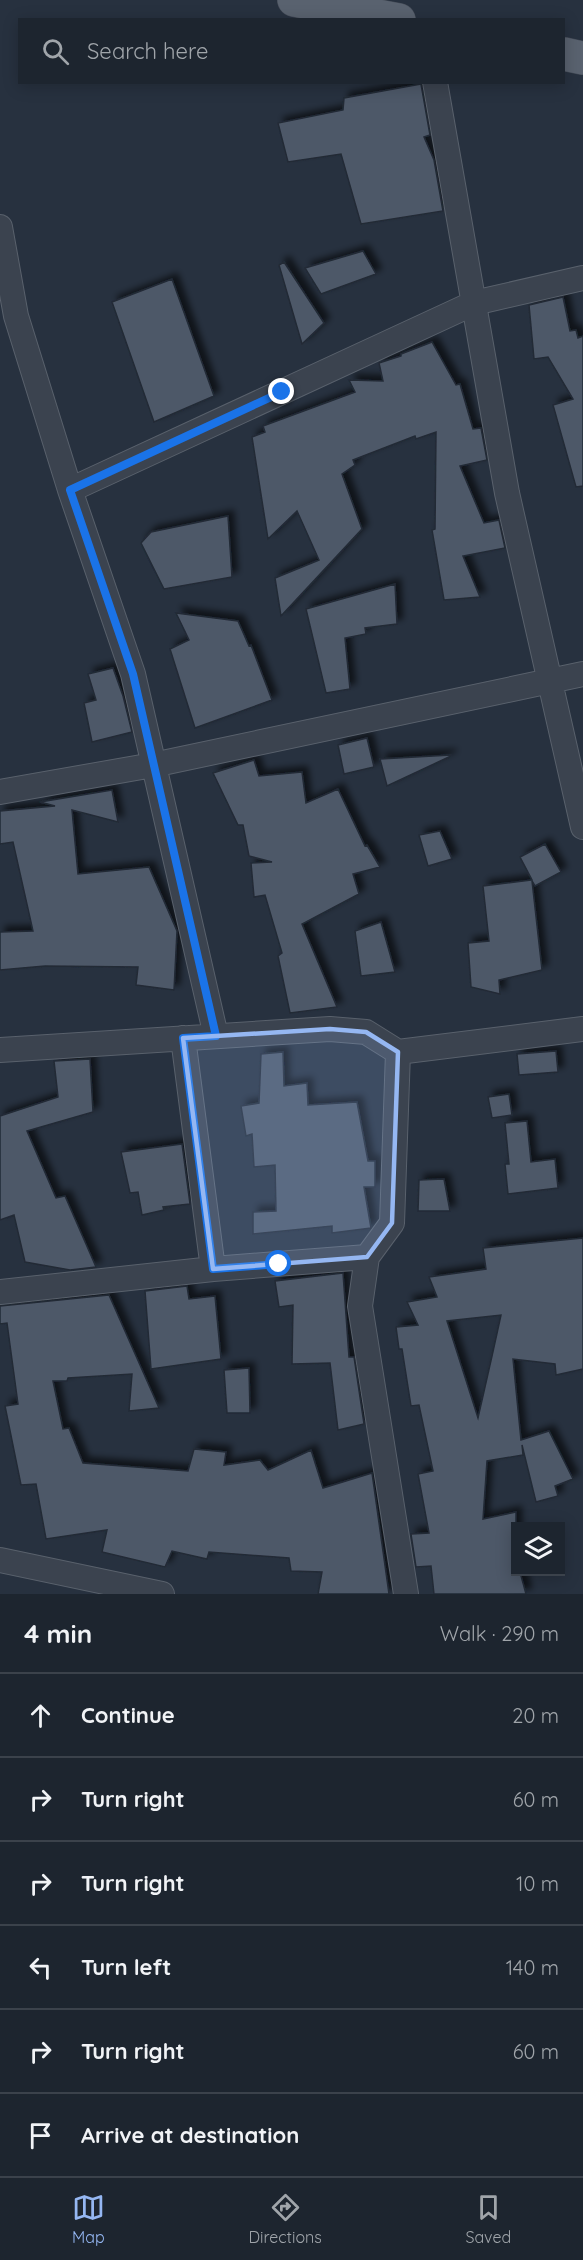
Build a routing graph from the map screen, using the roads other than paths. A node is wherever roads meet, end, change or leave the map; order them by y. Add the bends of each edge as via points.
1 (294, 0) edge
2 (357, 5) edge
3 (393, 18) edge
4 (565, 54) edge
5 (583, 58) edge
6 (435, 84) edge
7 (0, 227) edge
8 (583, 278) edge
9 (474, 303) junction
10 (70, 490) junction
11 (583, 674) edge
12 (550, 681) junction
13 (153, 765) junction
14 (0, 792) edge
15 (583, 827) edge
16 (583, 1029) edge
17 (216, 1036) junction
18 (183, 1038) junction
19 (0, 1050) edge
20 (398, 1052) junction
21 (367, 1257) junction
22 (213, 1269) junction
23 (0, 1292) edge
24 (0, 1560) edge
25 (162, 1594) edge
26 (406, 1594) edge

1 - 2 main road
2 - 3 main road
4 - 5 main road
6 - 9 street
7 - 10 street via 16,316
8 - 9 street
9 - 10 street
9 - 12 street via 507,493
10 - 13 street via 133,674
11 - 12 street
12 - 13 street
12 - 15 street
13 - 14 street
13 - 17 street
16 - 20 street
17 - 18 street
17 - 20 street via 330,1029 366,1032
18 - 19 street
18 - 22 street
20 - 21 street via 392,1223
21 - 22 street
21 - 26 street via 362,1281 362,1327
22 - 23 street
24 - 25 street

